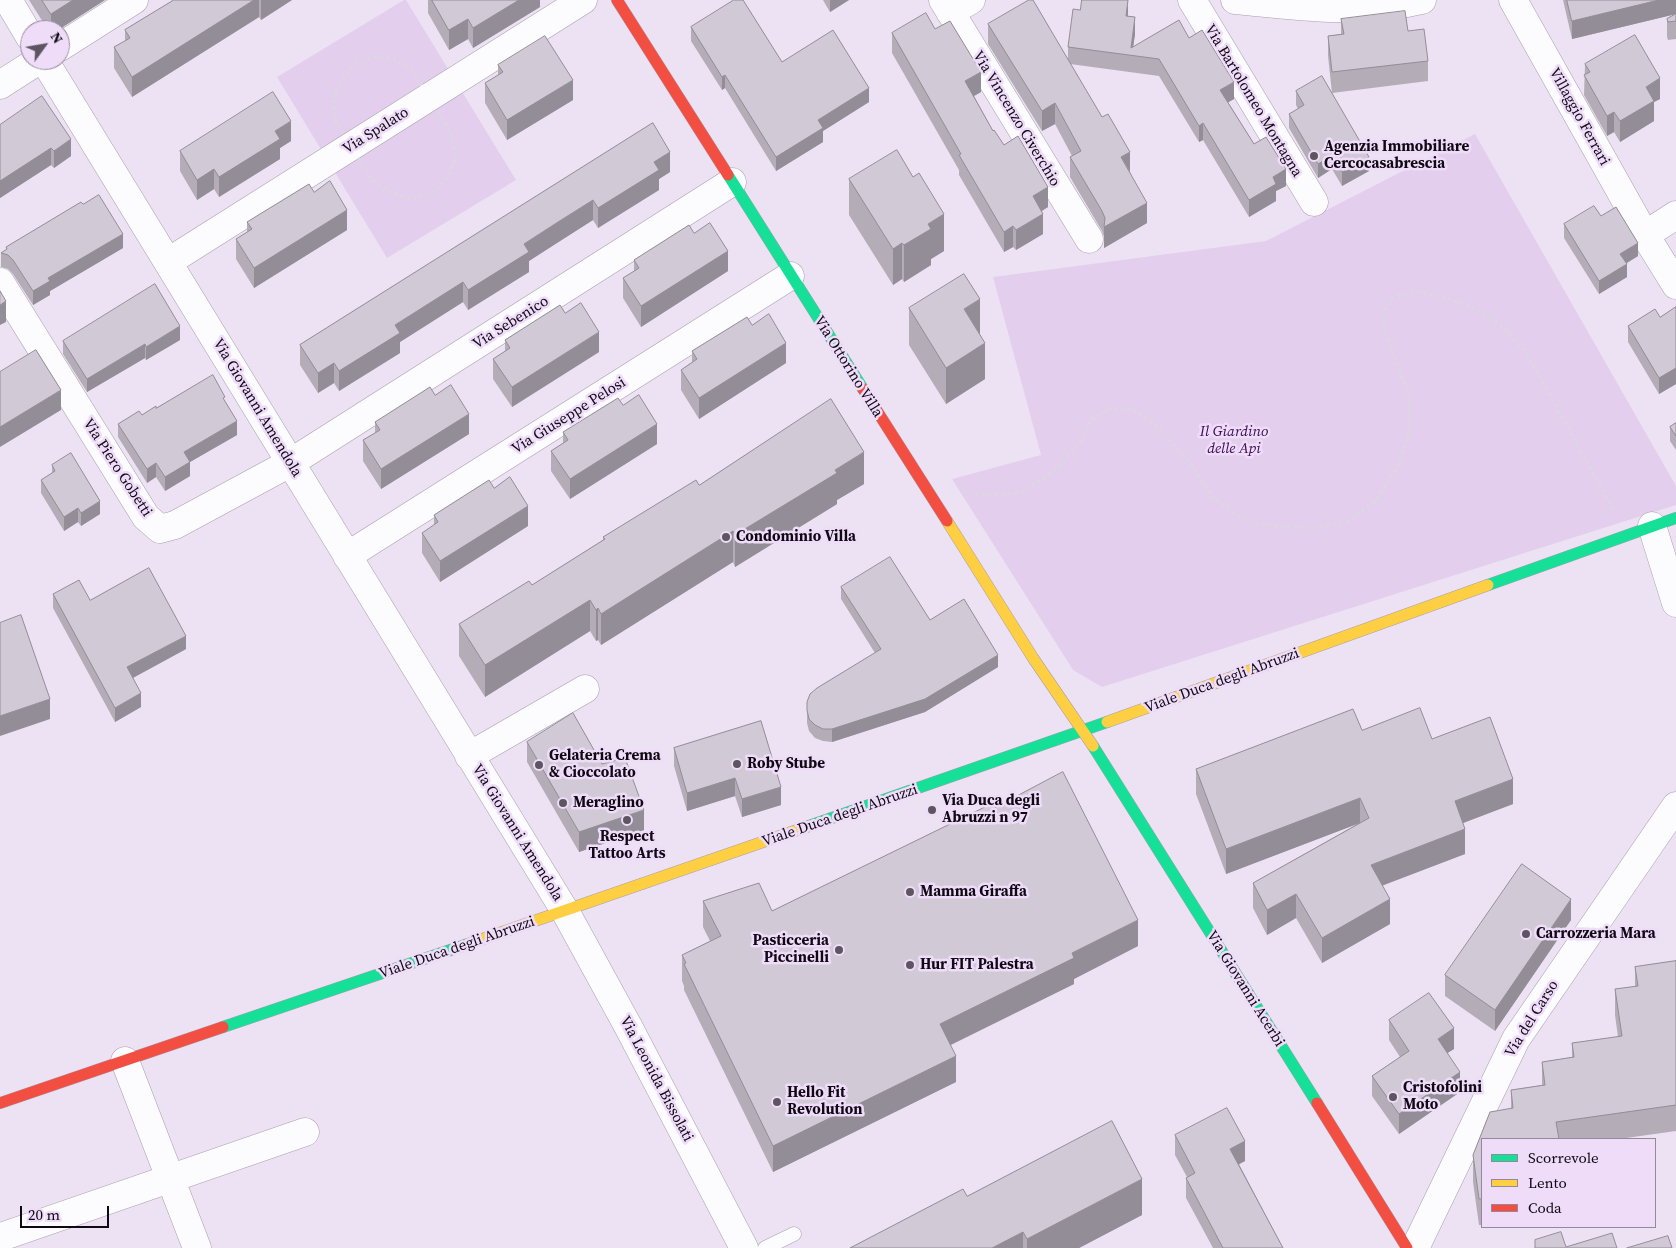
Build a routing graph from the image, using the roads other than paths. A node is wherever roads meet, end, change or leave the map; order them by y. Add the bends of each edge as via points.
1 (8, 0) edge
2 (134, 0) edge
3 (583, 0) edge
4 (617, 0) edge
5 (1192, 0) edge
6 (1235, 0) edge
7 (1422, 0) edge
8 (1514, 0) edge
9 (955, 4) edge
10 (20, 20) edge
11 (70, 41) edge
12 (23, 70) edge
13 (50, 70) edge
14 (0, 85) edge
15 (732, 182) junction
16 (1314, 202) dead end
17 (1676, 215) edge
18 (1645, 235) junction
19 (1089, 239) dead end
20 (168, 262) junction
21 (790, 276) junction
22 (0, 282) edge
23 (1676, 285) edge
24 (290, 463) junction
25 (1664, 522) edge
26 (347, 556) junction
27 (1676, 603) edge
28 (585, 689) dead end
29 (1084, 731) junction
30 (469, 756) junction
31 (1676, 806) edge
32 (565, 911) junction
33 (124, 1061) junction
34 (0, 1104) edge
35 (305, 1132) dead end
36 (170, 1178) junction
37 (794, 1234) dead end
38 (1, 1237) edge
39 (197, 1248) edge
40 (744, 1248) edge
41 (766, 1248) edge
42 (1407, 1248) edge
43 (1415, 1248) edge

1 - 10 street
2 - 11 street
3 - 20 street, Via Spalato
4 - 15 main road, Via Ottorino Villa
5 - 16 street, Via Bartolomeo Montagna
6 - 7 street via 1326,8 1396,6
8 - 18 street, Villaggio Ferrari
9 - 19 street, Via Vincenzo Civerchio
12 - 14 street
13 - 20 street, Via Giovanni Amendola
15 - 21 main road, Via Ottorino Villa
15 - 24 street, Via Sebenico
17 - 18 street
18 - 23 street, Villaggio Ferrari
20 - 24 street, Via Giovanni Amendola
21 - 26 street, Via Giuseppe Pelosi
21 - 29 main road, Via Ottorino Villa via 1033,658
22 - 24 street, Via Piero Gobetti via 146,517 160,529 175,525
24 - 26 street, Via Giovanni Amendola
25 - 27 street
25 - 29 main road, Viale Duca degli Abruzzi
26 - 30 street, Via Giovanni Amendola
28 - 30 street, Via Giovanni Amendola
29 - 32 main road, Viale Duca degli Abruzzi
29 - 42 main road, Via Giovanni Acerbi
30 - 32 street, Via Giovanni Amendola
31 - 43 street, Via del Carso via 1516,1038
32 - 33 main road, Viale Duca degli Abruzzi
32 - 40 street, Via Leonida Bissolati
33 - 34 main road, Viale Duca degli Abruzzi
33 - 36 street
35 - 36 street
36 - 38 street
36 - 39 street
37 - 41 lane

